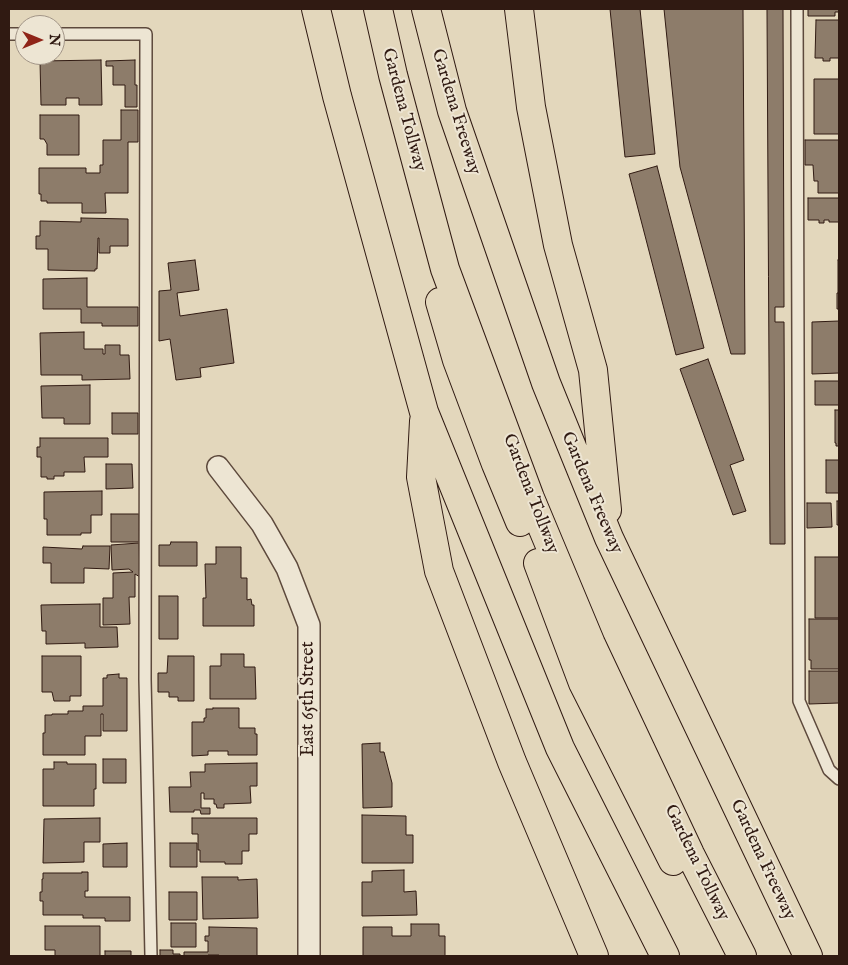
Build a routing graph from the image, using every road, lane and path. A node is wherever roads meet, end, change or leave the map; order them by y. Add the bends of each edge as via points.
1 (316, 9) edge
2 (358, 9) edge
3 (378, 9) edge
4 (426, 9) edge
5 (519, 9) edge
6 (797, 9) edge
7 (65, 34) edge
8 (424, 412) junction
9 (218, 467) dead end
10 (610, 538) junction
11 (839, 779) edge
12 (151, 956) edge
13 (309, 956) edge
14 (594, 956) edge
15 (665, 956) edge
16 (722, 956) edge
17 (742, 956) edge
18 (808, 956) edge

1 - 8 highway
2 - 16 highway, Gardena Tollway via 396,156 457,360 496,464 539,564 583,683
3 - 17 highway, Gardena Tollway via 446,269 530,498 591,644
4 - 10 highway, Gardena Freeway via 452,111 539,365
5 - 10 highway via 531,107 558,245 593,370
6 - 11 lane via 799,701 829,770
7 - 12 lane via 146,34 145,679
8 - 14 highway via 421,477 439,571 512,762
8 - 15 highway via 560,748
9 - 13 street, East 65th Street via 262,524 287,568 309,624
10 - 18 highway, Gardena Freeway

